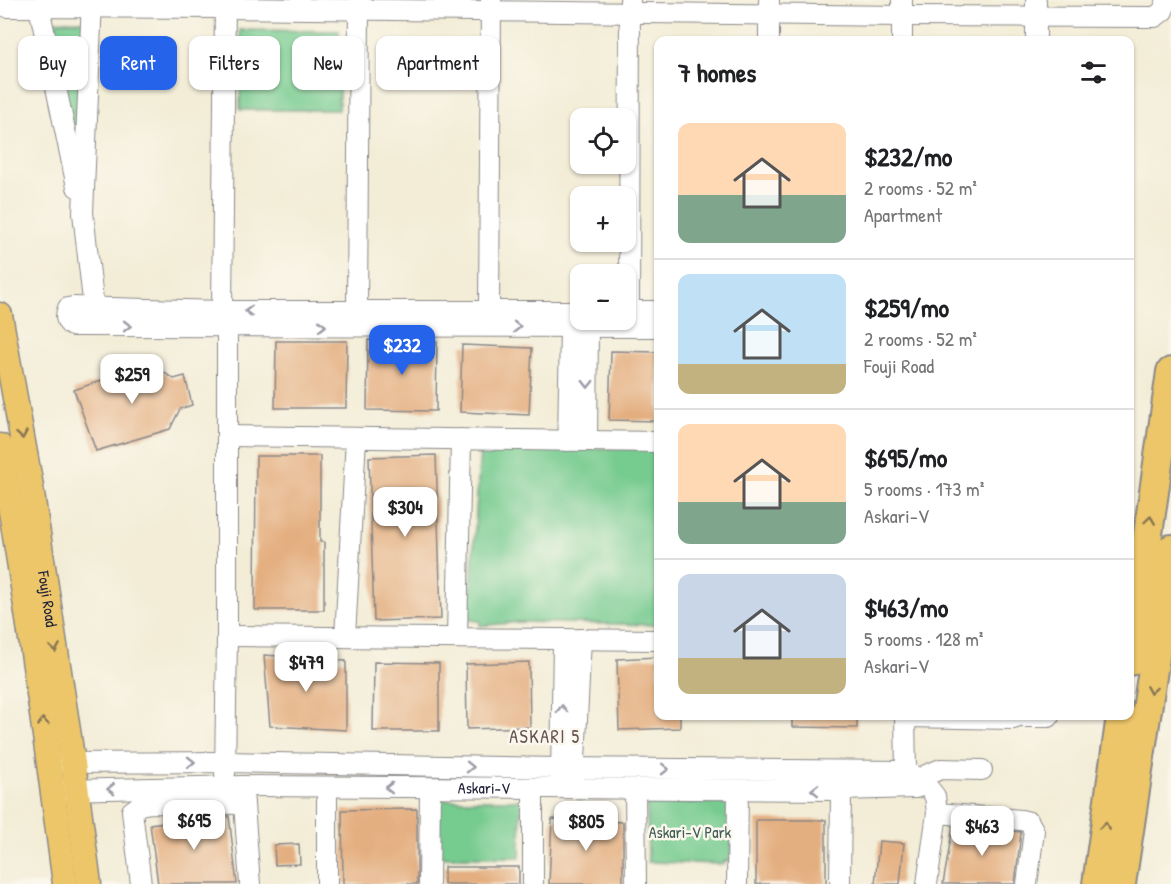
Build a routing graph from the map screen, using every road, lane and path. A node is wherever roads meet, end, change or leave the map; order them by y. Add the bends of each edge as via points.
1 (1167, 0) edge
2 (0, 2) edge
3 (92, 4) edge
4 (225, 4) edge
5 (358, 5) edge
6 (491, 6) edge
7 (630, 6) edge
8 (39, 7) junction
9 (769, 7) edge
10 (902, 8) edge
11 (1036, 8) edge
12 (769, 36) edge
13 (902, 36) edge
14 (1036, 36) edge
15 (83, 213) junction
16 (627, 264) edge
17 (94, 309) junction
18 (489, 310) junction
19 (357, 311) junction
20 (636, 311) edge
21 (654, 311) edge
22 (0, 315) edge
23 (225, 318) junction
24 (570, 319) edge
25 (570, 320) edge
26 (636, 325) edge
27 (654, 327) edge
28 (579, 330) edge
29 (1171, 372) edge
30 (228, 436) junction
31 (356, 438) junction
32 (461, 439) junction
33 (578, 441) junction
34 (654, 442) edge
35 (0, 446) edge
36 (1171, 549) edge
37 (227, 636) junction
38 (345, 637) junction
39 (457, 638) junction
40 (572, 639) junction
41 (654, 640) edge
42 (1152, 661) edge
43 (906, 720) edge
44 (1120, 720) edge
45 (226, 762) junction
46 (49, 763) junction
47 (73, 763) junction
48 (982, 770) dead end
49 (567, 778) junction
50 (918, 779) junction
51 (327, 787) junction
52 (430, 788) junction
53 (533, 789) junction
54 (635, 789) junction
55 (64, 790) junction
56 (738, 790) junction
57 (841, 790) junction
58 (237, 792) junction
59 (937, 813) junction
60 (65, 884) edge
61 (89, 884) edge
62 (141, 884) edge
63 (250, 884) edge
64 (327, 884) edge
65 (429, 884) edge
66 (534, 884) edge
67 (636, 884) edge
68 (737, 884) edge
69 (840, 884) edge
70 (927, 884) edge
71 (1027, 884) edge
72 (1097, 884) edge
73 (1121, 884) edge

1 - 11 street via 1164,11 1155,17
2 - 8 street via 7,7
3 - 4 street
3 - 8 street
3 - 15 street
4 - 5 street
4 - 23 street
5 - 6 street
5 - 19 street
6 - 7 street
6 - 18 street
7 - 9 street
7 - 16 street
8 - 15 street
9 - 10 street
9 - 12 street
10 - 11 street
10 - 13 street
11 - 14 street
15 - 17 street
17 - 23 street
17 -> 23 street via 68,308 66,320 72,326
18 - 19 street
18 - 24 street
19 -> 23 street
20 - 21 street
22 -> 47 main road, Fouji Road
23 -> 25 street
23 - 30 street
26 - 27 street
28 - 33 street
42 -> 29 highway
30 - 31 street
30 - 37 street
31 - 32 street
31 - 38 street
32 - 33 street
32 - 39 street
33 - 34 street
46 -> 35 main road, Fouji Road
36 - 42 highway
37 - 38 street
37 - 45 street
38 - 39 street
39 - 40 street
40 - 41 street
40 - 49 street
42 -> 73 highway
43 - 50 street
72 -> 44 highway
47 -> 45 street, Askari-V
45 -> 49 street, Askari-V
45 - 58 street
46 - 47 street, Askari-V
46 - 55 main road, Fouji Road
47 - 55 main road, Fouji Road
48 - 50 street via 941,769
49 -> 50 street, Askari-V
49 - 53 street, Askari-V
49 - 54 street, Askari-V
50 - 57 street, Askari-V
50 - 59 street via 935,796
52 -> 51 street, Askari-V
51 - 58 street, Askari-V
51 - 64 street
52 - 53 street, Askari-V
52 - 65 street
53 - 66 street
54 - 56 street, Askari-V
54 - 67 street
58 -> 55 street, Askari-V
55 - 60 main road, Fouji Road
55 - 61 main road, Fouji Road
57 -> 56 street, Askari-V
56 - 68 street
57 - 69 street
58 - 62 street via 140,805 132,812
58 - 63 street
59 - 70 street
59 - 71 street via 1029,822 1034,831

